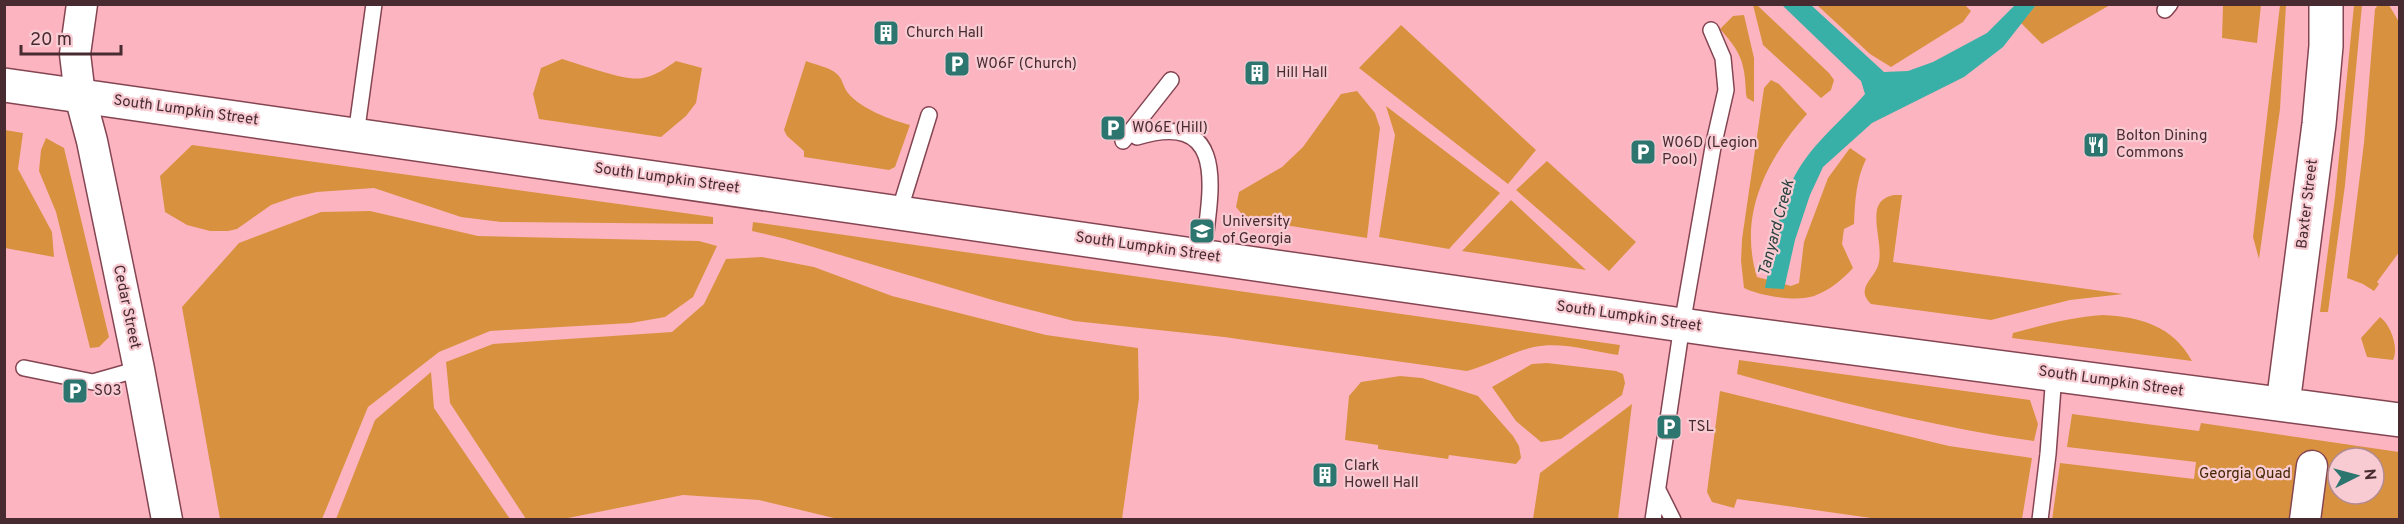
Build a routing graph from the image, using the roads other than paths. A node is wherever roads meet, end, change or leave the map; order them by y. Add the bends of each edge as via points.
1 (82, 4) edge
2 (374, 4) edge
3 (2325, 4) edge
4 (1711, 30) dead end
5 (1172, 80) dead end
6 (4, 85) edge
7 (80, 96) junction
8 (929, 115) dead end
9 (356, 135) junction
10 (899, 212) junction
11 (1203, 256) junction
12 (1682, 325) junction
13 (24, 368) dead end
14 (139, 369) junction
15 (2054, 374) junction
16 (2283, 404) junction
17 (2400, 420) edge
18 (2312, 466) dead end
19 (1658, 489) junction
20 (167, 519) edge
21 (1653, 519) edge
22 (1673, 519) edge
23 (2040, 519) edge
24 (2305, 519) edge

1 - 7 street, Cedar Street via 75,54
2 - 9 lane
3 - 16 main road, Baxter Street via 2326,46 2319,124
4 - 12 lane via 1724,57 1726,90
5 - 11 lane via 1130,139 1172,130 1194,139 1206,155 1211,177
6 - 7 main road, South Lumpkin Street
7 - 9 main road, South Lumpkin Street
7 - 14 street, Cedar Street
8 - 10 lane
9 - 10 main road, South Lumpkin Street
10 - 11 main road, South Lumpkin Street
11 - 12 main road, South Lumpkin Street
12 - 15 main road, South Lumpkin Street
12 - 19 lane
13 - 14 lane via 93,382
14 - 20 street, Cedar Street
15 - 16 main road, South Lumpkin Street
15 - 23 lane
16 - 17 main road, South Lumpkin Street
18 - 24 street
19 - 21 lane
19 - 22 lane

